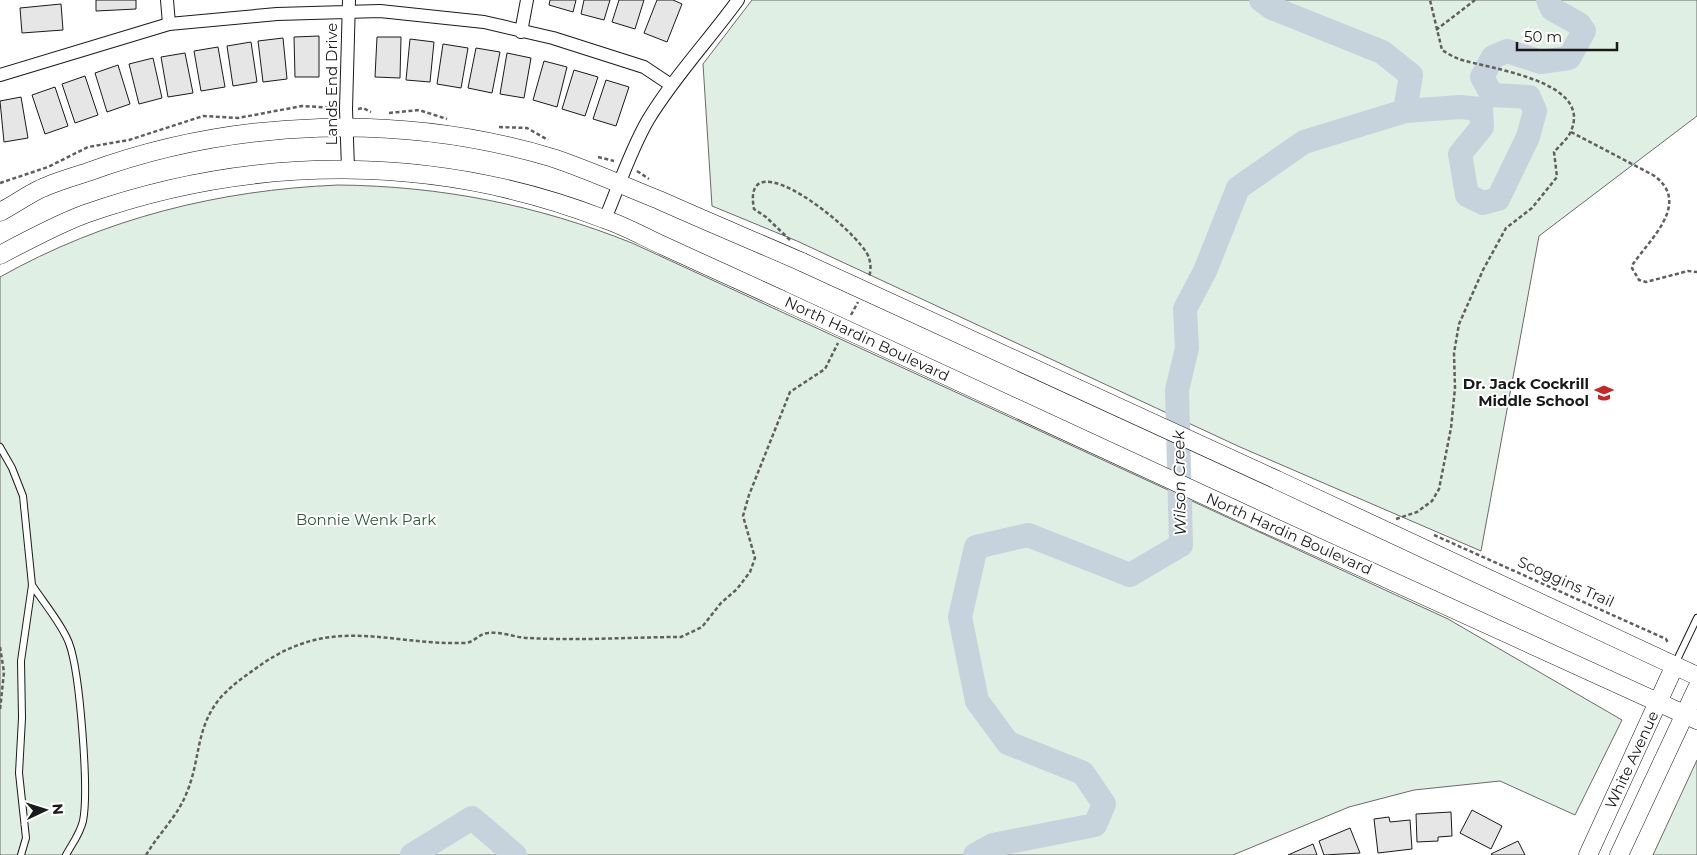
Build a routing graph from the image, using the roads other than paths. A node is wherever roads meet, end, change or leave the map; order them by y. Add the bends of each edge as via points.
1 (167, 0) edge
2 (527, 0) edge
3 (738, 0) edge
4 (348, 6) edge
5 (169, 24) junction
6 (520, 32) junction
7 (0, 75) edge
8 (671, 85) junction
9 (346, 128) junction
10 (348, 169) junction
11 (620, 184) junction
12 (0, 212) edge
13 (605, 219) junction
14 (0, 255) edge
15 (0, 447) edge
16 (32, 585) junction
17 (1697, 618) edge
18 (1675, 665) junction
19 (1697, 676) edge
20 (1697, 688) edge
21 (1659, 703) junction
22 (1690, 717) edge
23 (21, 855) edge
24 (66, 855) edge
25 (1588, 855) edge
26 (1620, 855) edge

1 - 5 street
2 - 6 street
3 - 8 street
4 - 5 street
4 - 6 street via 484,22
4 - 9 street, Lands End Drive
5 - 7 street
6 - 8 street via 583,47 644,67
8 - 11 street via 637,141
9 - 10 street, Lands End Drive
9 - 11 main road via 464,136 552,158
9 - 12 main road via 279,130 223,137 126,158 41,189
10 - 13 main road, North Hardin Boulevard via 381,169 453,178 537,196
10 - 14 main road, North Hardin Boulevard via 238,175 174,188 84,215
11 - 13 street
11 - 18 main road, bridge via 802,262
13 - 21 main road, North Hardin Boulevard, bridge
15 - 16 lane via 23,496
16 - 23 lane via 21,662 19,773 26,838
16 - 24 lane via 68,641 74,658 84,798 83,820
17 - 18 lane
18 - 19 main road
18 - 21 main road, White Avenue
20 - 22 main road
21 - 22 main road, North Hardin Boulevard
21 - 25 main road, White Avenue
22 - 26 main road

